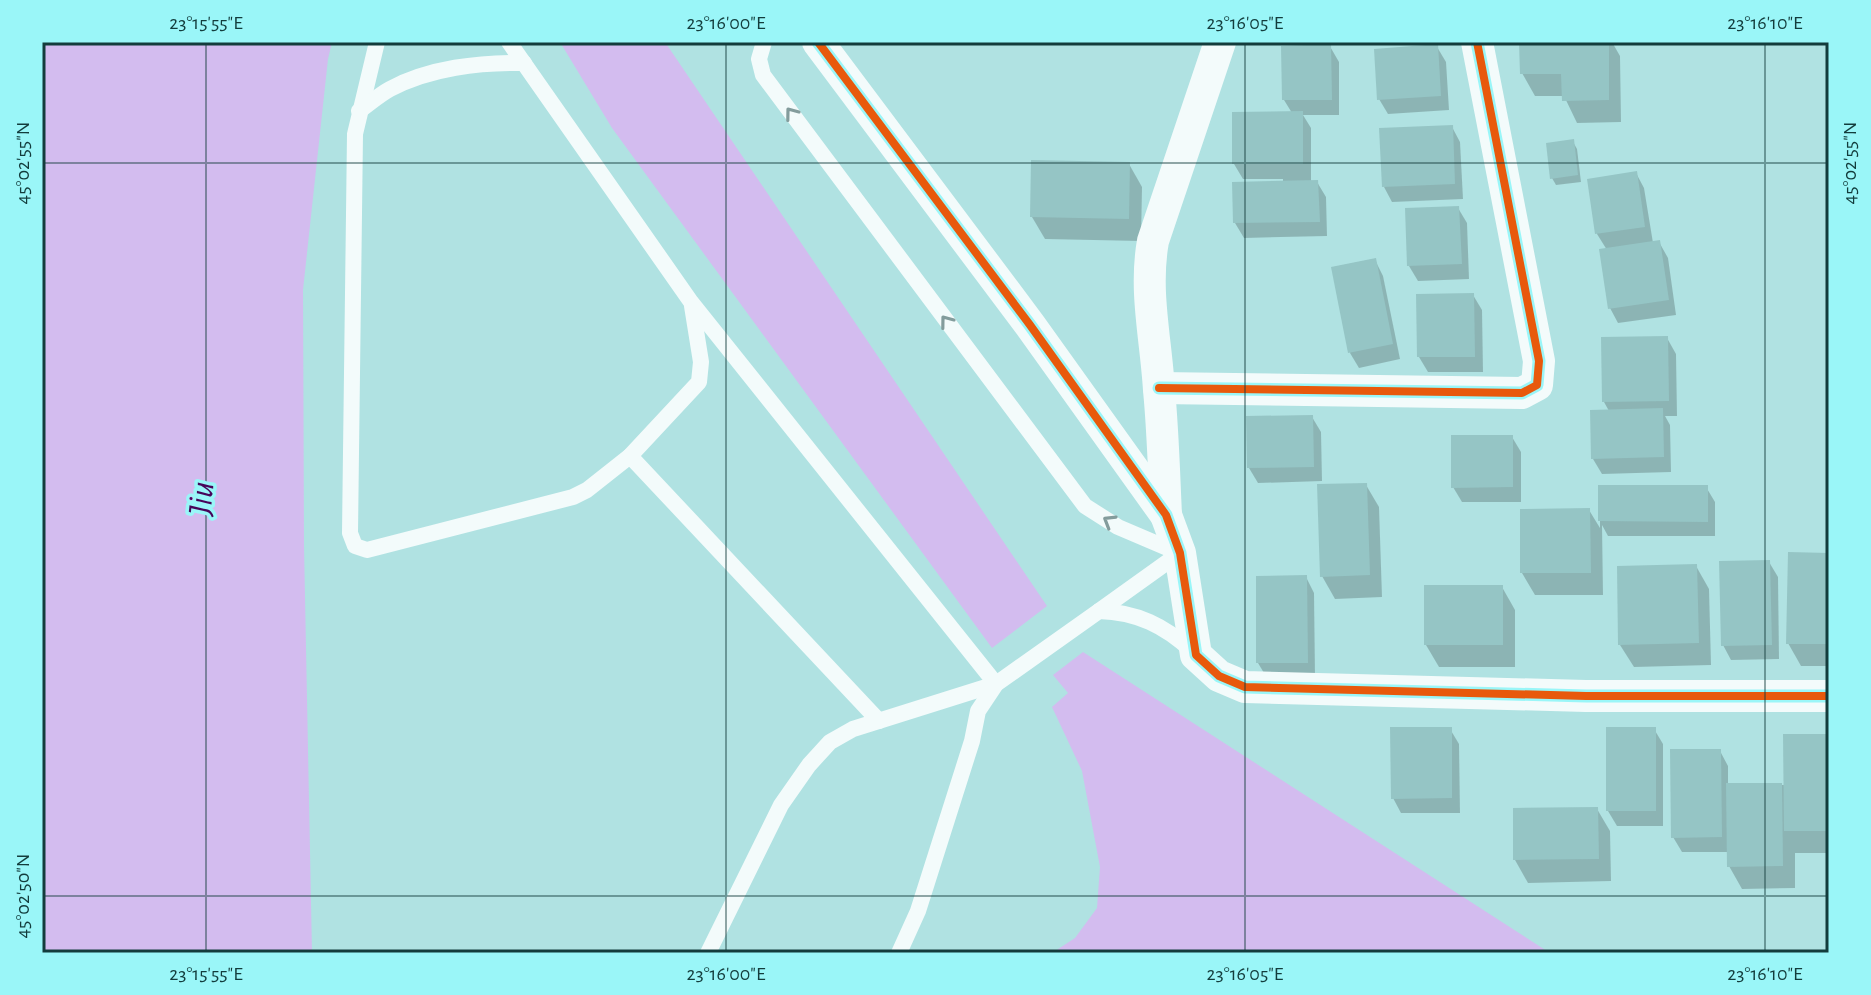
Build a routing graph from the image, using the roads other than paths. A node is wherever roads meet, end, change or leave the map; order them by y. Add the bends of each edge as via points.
1 (377, 42) edge
2 (509, 42) edge
3 (764, 42) edge
4 (818, 42) edge
5 (1220, 42) edge
6 (1477, 42) edge
7 (524, 63) junction
8 (359, 111) junction
9 (691, 302) junction
10 (1159, 388) junction
11 (630, 456) junction
12 (1166, 515) junction
13 (1180, 553) junction
14 (1099, 611) junction
15 (1196, 655) junction
16 (996, 684) junction
17 (1829, 696) edge
18 (879, 721) junction
19 (708, 953) edge
20 (899, 953) edge

1 - 8 lane
2 - 7 lane
13 -> 3 lane via 1118,527 1085,506 763,75 759,59
4 - 12 street
5 - 10 street via 1153,241 1149,294
6 - 10 street via 1539,361 1537,385 1522,393
7 - 8 lane via 487,62 420,78 391,89
7 - 9 lane
8 - 11 lane via 350,533 355,546 367,550 573,497
9 - 11 lane via 699,382
9 - 16 lane
10 - 12 street
11 - 18 lane
12 - 13 street
13 - 14 lane
13 - 15 street
14 - 15 lane via 1147,619
14 - 16 lane
15 - 17 street via 1219,676 1245,687
16 - 18 lane
16 - 20 lane via 978,711 918,911
18 - 19 lane via 830,742 809,765 781,805

